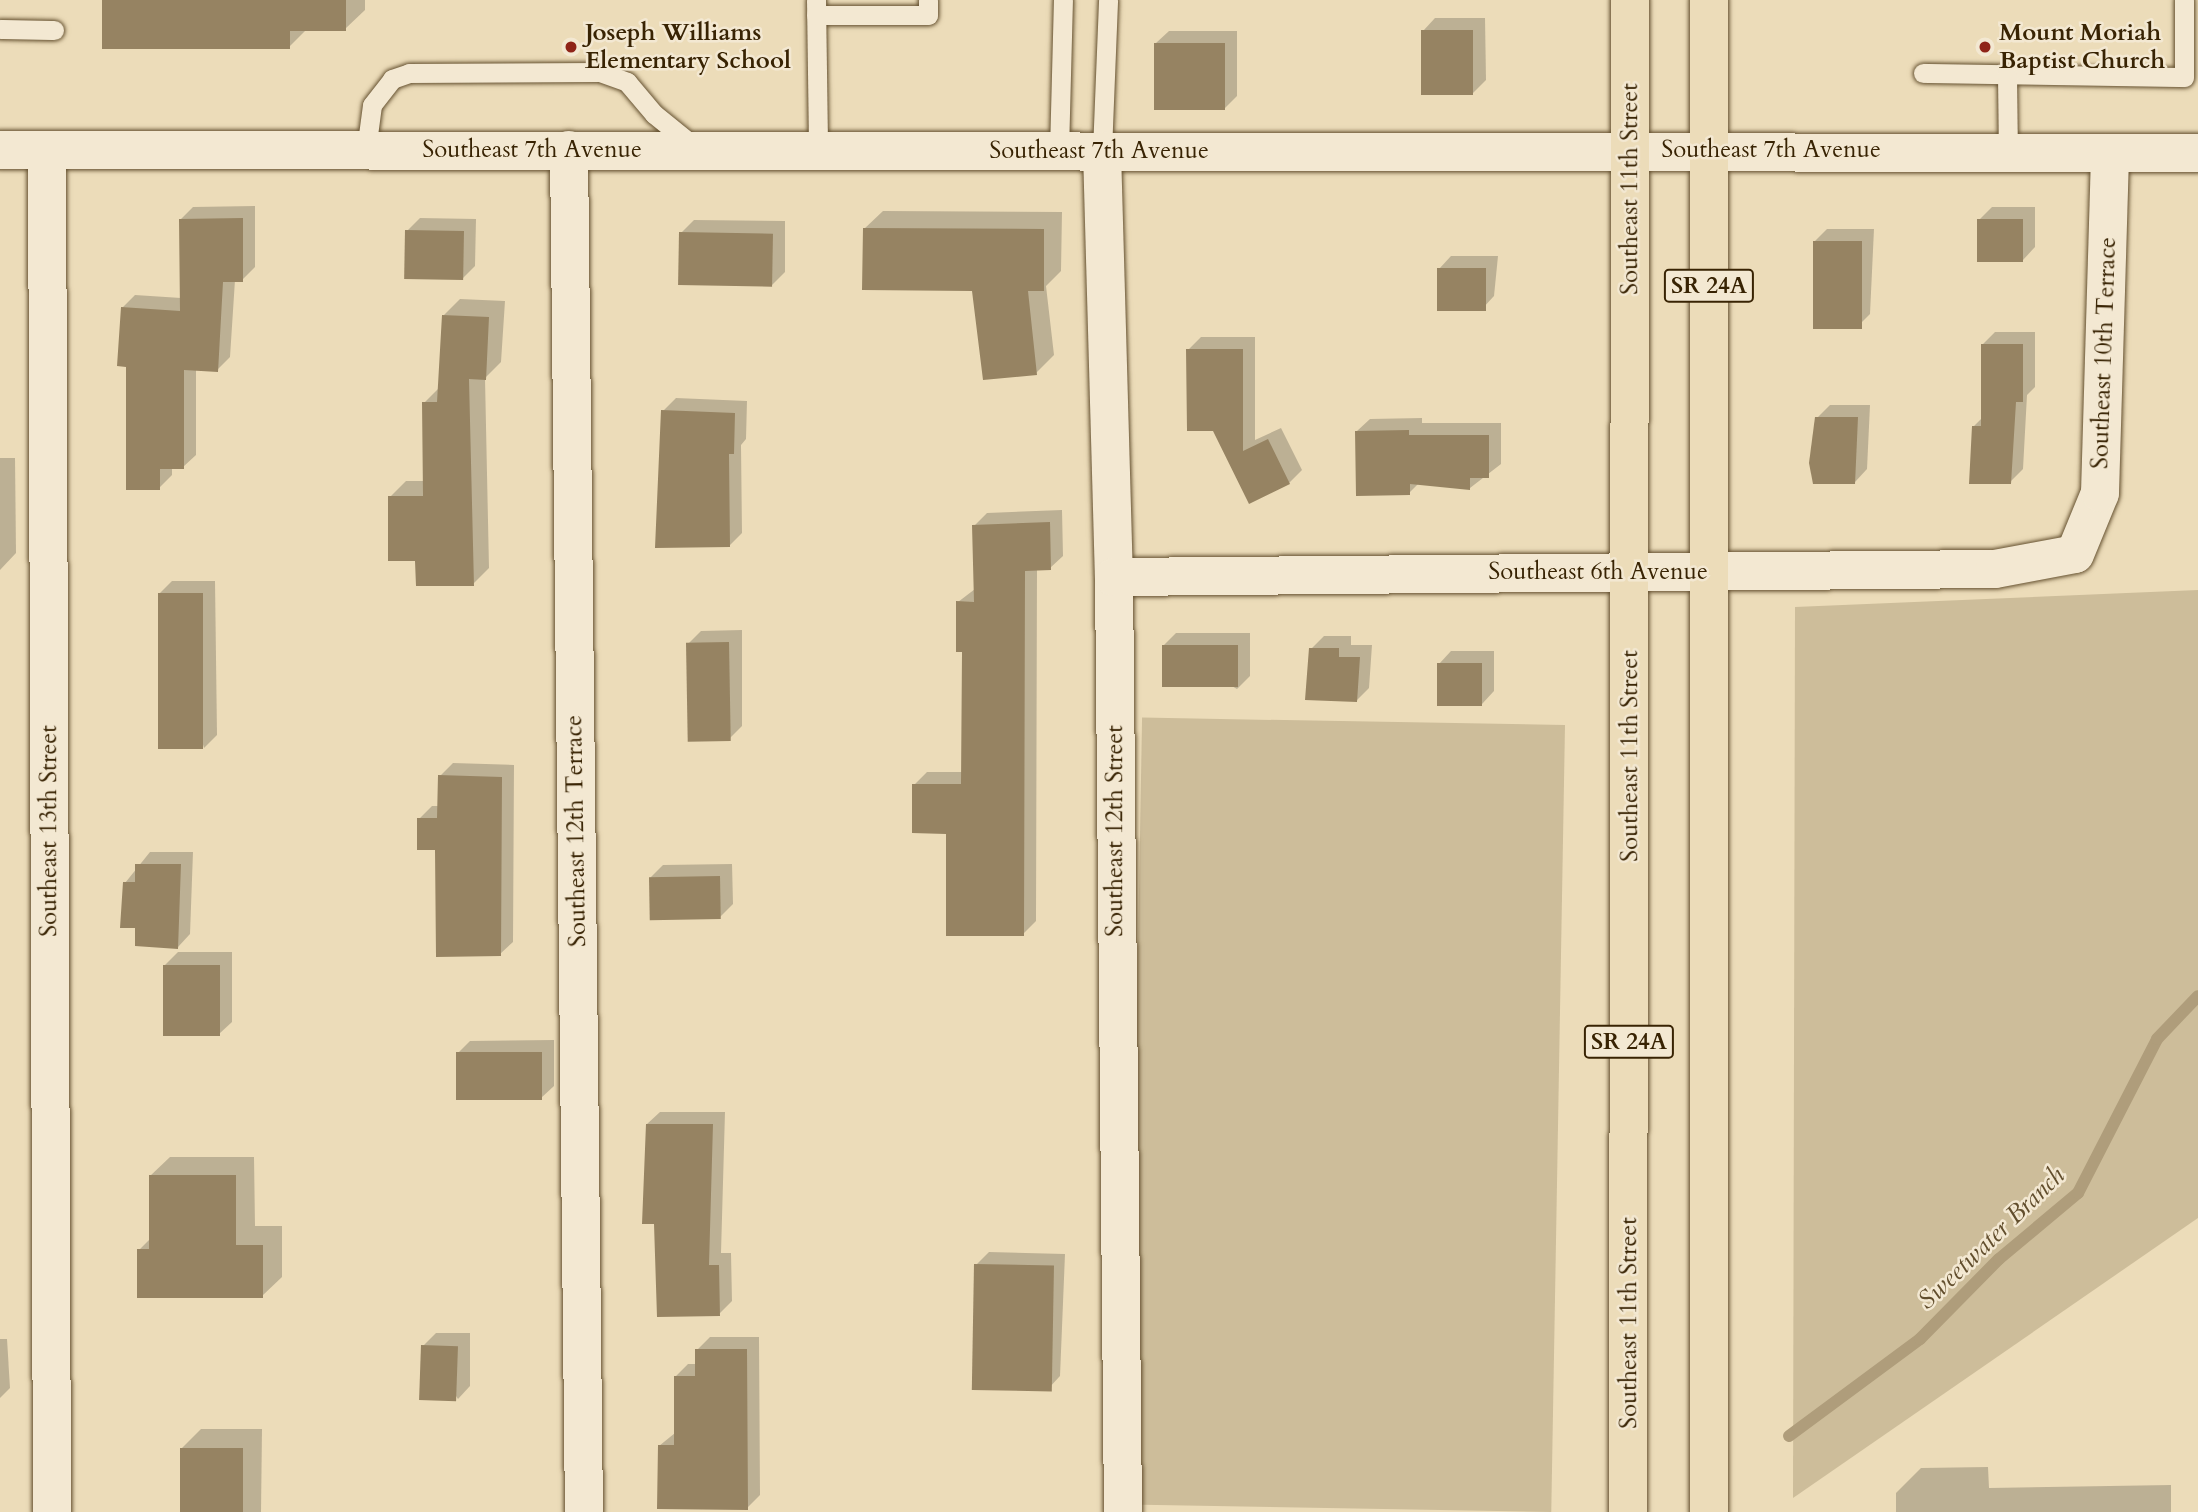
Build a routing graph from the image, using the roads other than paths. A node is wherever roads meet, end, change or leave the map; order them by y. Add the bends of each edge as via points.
1 (928, 0) edge
2 (1063, 0) edge
3 (1108, 0) edge
4 (1630, 0) edge
5 (1709, 0) edge
6 (2184, 0) edge
7 (816, 8) edge
8 (0, 29) edge
9 (54, 30) dead end
10 (1923, 73) dead end
11 (2007, 75) junction
12 (0, 149) edge
13 (47, 150) junction
14 (366, 150) junction
15 (569, 150) junction
16 (1630, 150) junction
17 (1709, 150) junction
18 (700, 151) junction
19 (818, 151) junction
20 (1059, 151) junction
21 (1102, 151) junction
22 (2008, 152) junction
23 (2110, 153) junction
24 (2198, 153) edge
25 (2077, 549) joint
26 (1630, 571) junction
27 (1709, 571) junction
28 (1114, 577) junction
29 (52, 1512) edge
30 (584, 1512) edge
31 (1123, 1512) edge
32 (1628, 1512) edge
33 (1709, 1512) edge

1 - 7 lane via 928,15
2 - 20 lane
3 - 21 lane
4 - 16 highway, Southeast 11th Street / SR 24A
5 - 17 highway, SR 24A
6 - 11 lane via 2184,77
7 - 19 lane
8 - 9 lane
10 - 11 lane
11 - 22 lane
12 - 13 street, Southeast 7th Avenue
13 - 14 street, Southeast 7th Avenue
13 - 29 street, Southeast 13th Street
14 - 15 street, Southeast 7th Avenue
14 - 18 lane via 372,105 392,79 401,76 600,72 627,82 654,114
15 - 18 street, Southeast 7th Avenue
15 - 30 street, Southeast 12th Terrace
16 - 17 street, Southeast 7th Avenue
16 - 21 street, Southeast 7th Avenue
16 - 26 highway, Southeast 11th Street / SR 24A
17 - 22 street, Southeast 7th Avenue
17 - 27 highway, SR 24A
18 - 19 street, Southeast 7th Avenue
19 - 20 street, Southeast 7th Avenue
20 - 21 street, Southeast 7th Avenue
21 - 28 street, Southeast 12th Street
22 - 23 street, Southeast 7th Avenue
23 - 24 street, Southeast 7th Avenue
23 - 25 street, Southeast 10th Terrace via 2100,492
25 - 27 street, Southeast 6th Avenue via 2075,554 1995,569
26 - 27 street, Southeast 6th Avenue
26 - 28 street, Southeast 6th Avenue
26 - 32 highway, Southeast 11th Street / SR 24A
27 - 33 highway, SR 24A
28 - 31 street, Southeast 12th Street

